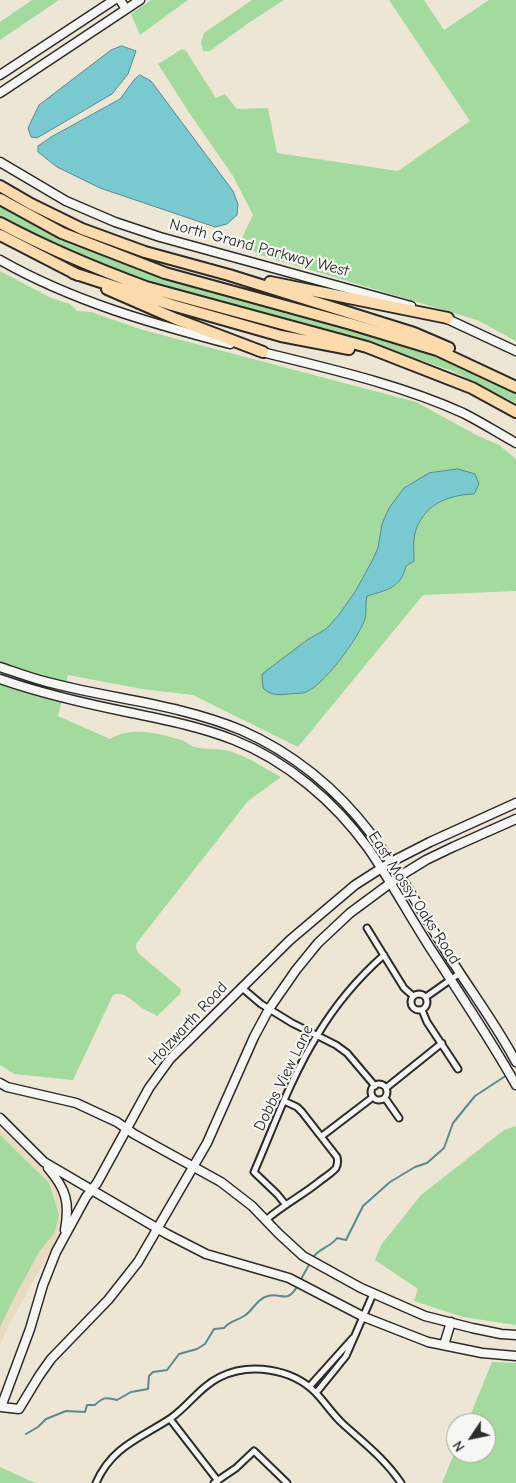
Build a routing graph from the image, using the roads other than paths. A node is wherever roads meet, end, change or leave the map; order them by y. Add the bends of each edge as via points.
1 (114, 0) edge
2 (120, 0) edge
3 (140, 0) edge
4 (126, 9) junction
5 (0, 75) edge
6 (0, 93) edge
7 (0, 162) edge
8 (0, 186) edge
9 (0, 200) edge
10 (0, 223) edge
11 (0, 235) edge
12 (0, 260) edge
13 (73, 273) junction
14 (229, 275) junction
15 (448, 318) junction
16 (516, 351) edge
17 (263, 352) junction
18 (386, 356) junction
19 (513, 385) edge
20 (516, 412) edge
21 (516, 443) edge
22 (0, 667) edge
23 (0, 679) edge
24 (38, 680) junction
25 (34, 691) junction
26 (516, 804) edge
27 (516, 819) edge
28 (391, 862) junction
29 (381, 868) junction
30 (400, 876) junction
31 (391, 883) junction
32 (368, 928) dead end
33 (384, 955) junction
34 (460, 973) junction
35 (450, 980) junction
36 (242, 987) junction
37 (413, 996) junction
38 (426, 997) junction
39 (269, 1009) junction
40 (422, 1010) junction
41 (316, 1035) junction
42 (442, 1043) junction
43 (516, 1062) edge
44 (458, 1069) dead end
45 (0, 1083) edge
46 (516, 1085) edge
47 (375, 1086) junction
48 (386, 1088) junction
49 (373, 1097) junction
50 (385, 1098) junction
51 (284, 1101) junction
52 (0, 1118) edge
53 (400, 1118) dead end
54 (126, 1128) junction
55 (322, 1136) junction
56 (44, 1162) junction
57 (192, 1167) junction
58 (91, 1190) junction
59 (286, 1205) junction
60 (266, 1220) junction
61 (158, 1228) junction
62 (64, 1236) junction
63 (373, 1294) junction
64 (364, 1317) junction
65 (450, 1322) junction
66 (516, 1335) edge
67 (353, 1338) junction
68 (444, 1346) junction
69 (516, 1356) edge
70 (309, 1387) junction
71 (316, 1393) junction
72 (1, 1407) edge
73 (170, 1419) junction
74 (216, 1482) edge
75 (96, 1483) edge
76 (287, 1483) edge
77 (400, 1483) edge

1 - 5 street
2 - 4 street
3 - 4 street
4 - 6 street
7 - 15 street, North Grand Parkway West via 66,201 115,222
8 - 14 highway via 82,229 145,252
9 - 19 highway via 62,233 165,273 437,350
10 - 18 highway via 76,261 146,287
11 - 13 highway
12 - 17 street via 79,299 157,325
13 - 17 highway via 118,295
13 - 18 highway via 281,336
14 - 15 highway
14 - 19 highway via 414,333 498,371
15 - 16 street, North Grand Parkway West
17 - 21 street via 420,397 463,414
18 - 20 highway via 472,388
22 - 24 street, East Mossy Oaks Road
23 - 25 street, East Mossy Oaks Road
24 - 25 street
24 - 28 street, East Mossy Oaks Road via 210,719 273,745 314,774 349,806
25 - 29 street, East Mossy Oaks Road via 207,730 236,740 275,760 308,784 338,811
26 - 28 street, Holzwarth Road
27 - 30 street via 452,847
28 - 29 street, Holzwarth Road
28 - 30 street, East Mossy Oaks Road
29 - 31 street, East Mossy Oaks Road
29 - 36 street, Holzwarth Road via 323,911
30 - 31 street
30 - 34 street, East Mossy Oaks Road
31 - 35 street, East Mossy Oaks Road
31 - 39 street via 350,913 318,943
32 - 33 street
33 - 37 street via 404,988
33 - 41 street, Dobbs View Lane via 367,970
34 - 35 street
34 - 43 street, East Mossy Oaks Road
35 - 38 street
35 - 46 street, East Mossy Oaks Road
36 - 39 street
36 - 54 street, Holzwarth Road via 170,1059
37 - 38 street
37 - 40 street via 412,1006
38 - 40 street via 427,1004
39 - 41 street
39 - 57 street via 211,1135
40 - 42 street
41 - 47 street via 347,1053
41 - 51 street, Dobbs View Lane
42 - 44 street
42 - 48 street
45 - 54 street via 76,1103
47 - 48 street via 380,1084
47 - 49 street via 371,1092
48 - 50 street
49 - 50 street via 378,1100
49 - 55 street
50 - 53 street
51 - 55 street via 297,1107
51 - 59 street, Dobbs View Lane via 254,1172
52 - 56 street
54 - 57 street
54 - 58 street, Holzwarth Road
55 - 59 street via 337,1157 335,1169
56 - 58 street
56 - 62 street via 59,1180 65,1195 68,1211
57 - 60 street via 237,1193
57 - 61 street
58 - 61 street
58 - 62 street, Holzwarth Road
59 - 60 street
60 - 63 street via 303,1256
61 - 64 street via 206,1254 277,1273
61 - 72 street via 127,1278 51,1359 19,1408
62 - 72 street, Holzwarth Road via 49,1268
63 - 64 street
63 - 65 street via 425,1316
64 - 67 street
64 - 68 street
65 - 66 street
65 - 68 street
67 - 70 street
67 - 71 street via 346,1356
68 - 69 street
70 - 71 street
70 - 73 street via 297,1378 274,1371 238,1370 206,1385
71 - 77 street via 334,1415 379,1455
73 - 74 street
73 - 75 street via 120,1449 107,1463
74 - 76 street via 254,1451

